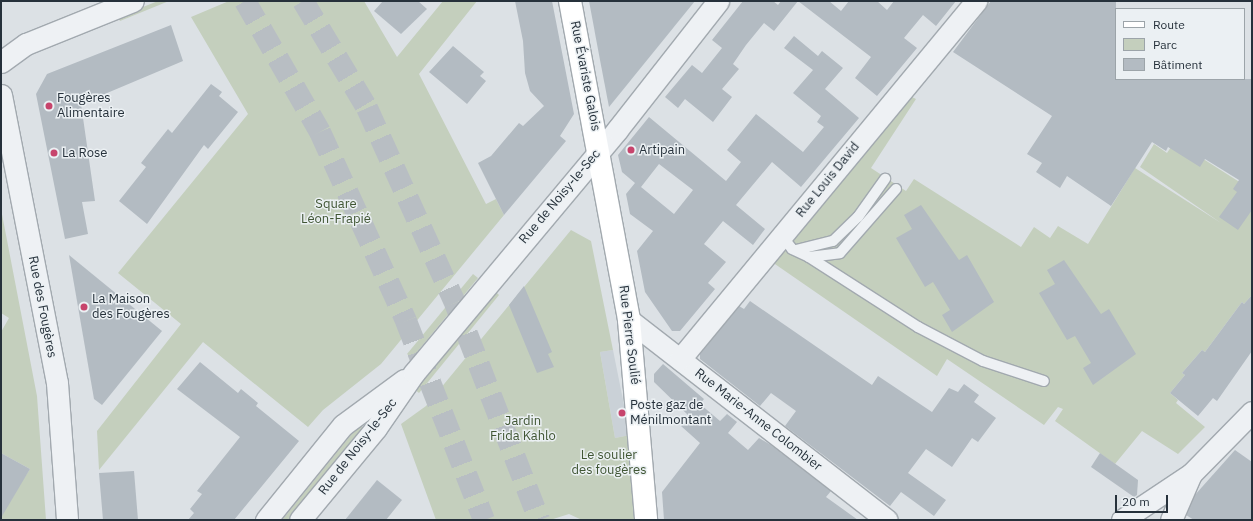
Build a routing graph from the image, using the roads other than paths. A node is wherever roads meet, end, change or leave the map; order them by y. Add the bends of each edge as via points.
1 (133, 1) edge
2 (570, 1) edge
3 (718, 1) edge
4 (976, 1) edge
5 (1, 62) edge
6 (1, 96) edge
7 (598, 151) junction
8 (885, 180) dead end
9 (896, 188) dead end
10 (788, 243) junction
11 (809, 258) junction
12 (629, 320) junction
13 (680, 359) junction
14 (414, 373) junction
15 (1044, 380) dead end
16 (1252, 412) edge
17 (1191, 474) junction
18 (67, 520) edge
19 (266, 520) edge
20 (300, 520) edge
21 (646, 520) edge
22 (887, 520) edge
23 (1122, 520) edge
24 (1171, 520) edge

1 - 5 street via 26,44
2 - 7 street, Rue Évariste Galois
3 - 7 street, Rue de Noisy-le-Sec
4 - 10 street, Rue Louis David
6 - 18 street, Rue des Fougères via 57,384
7 - 12 street, Rue Pierre Soulié
7 - 14 street, Rue de Noisy-le-Sec
8 - 10 lane via 858,217 838,237 822,246
9 - 11 lane via 840,253
10 - 11 lane
10 - 13 street, Rue Louis David
11 - 15 lane via 918,327 983,361
12 - 13 street, Rue Marie-Anne Colombier
12 - 21 street, Rue Pierre Soulié
13 - 22 street, Rue Marie-Anne Colombier
14 - 19 street, Rue de Noisy-le-Sec via 347,421
14 - 20 street, Rue de Noisy-le-Sec via 376,428
16 - 17 street
17 - 23 street
17 - 24 street

